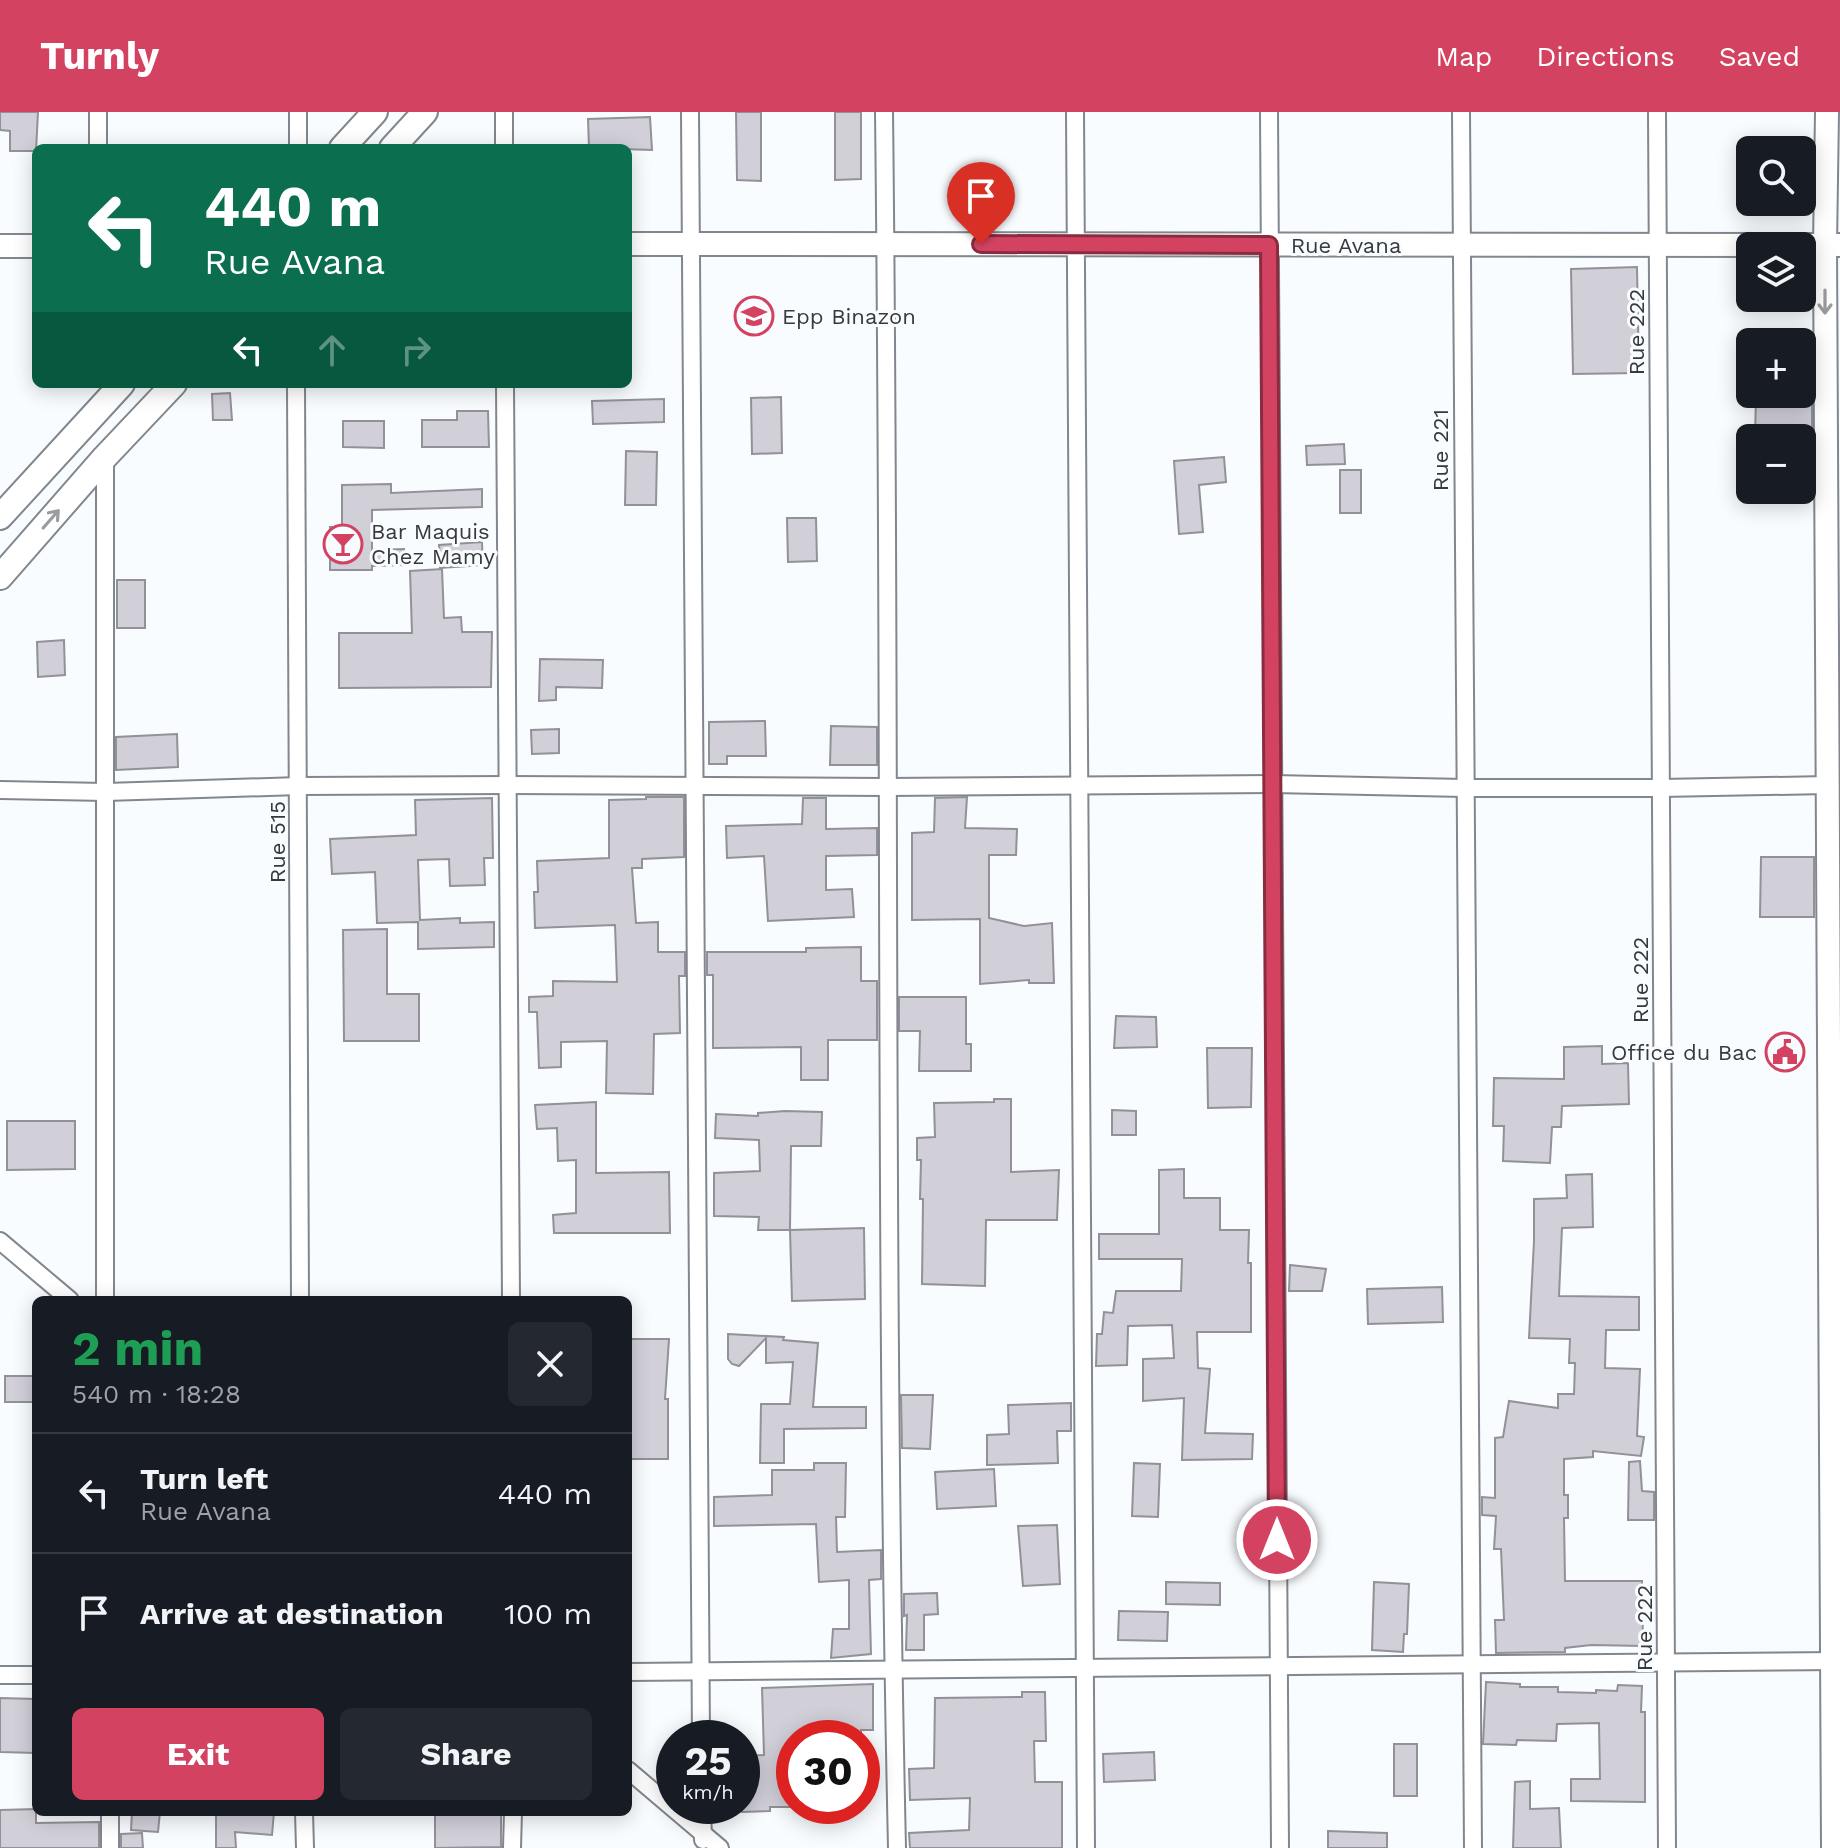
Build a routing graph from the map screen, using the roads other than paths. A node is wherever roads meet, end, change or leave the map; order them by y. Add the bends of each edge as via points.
1 (98, 112) edge
2 (298, 112) edge
3 (375, 112) edge
4 (425, 112) edge
5 (504, 112) edge
6 (690, 112) edge
7 (884, 112) edge
8 (1075, 112) edge
9 (1269, 112) edge
10 (1461, 112) edge
11 (1657, 112) edge
12 (1827, 112) edge
13 (98, 144) edge
14 (298, 144) edge
15 (346, 144) edge
16 (396, 144) edge
17 (504, 144) edge
18 (632, 244) edge
19 (691, 244) junction
20 (885, 244) junction
21 (1076, 244) junction
22 (1269, 245) junction
23 (1461, 245) junction
24 (1658, 245) junction
25 (1832, 245) edge
26 (0, 246) edge
27 (32, 246) edge
28 (170, 388) edge
29 (296, 388) edge
30 (505, 388) edge
31 (99, 396) edge
32 (105, 457) junction
33 (0, 517) edge
34 (0, 577) edge
35 (1273, 784) junction
36 (507, 785) junction
37 (694, 785) junction
38 (1828, 785) junction
39 (299, 786) junction
40 (886, 787) junction
41 (1079, 787) junction
42 (1464, 788) junction
43 (1661, 788) junction
44 (0, 790) edge
45 (106, 792) junction
46 (0, 1241) edge
47 (65, 1296) edge
48 (105, 1296) edge
49 (300, 1296) edge
50 (511, 1296) edge
51 (1836, 1661) edge
52 (1666, 1662) junction
53 (1471, 1664) junction
54 (1278, 1666) junction
55 (1084, 1668) junction
56 (893, 1670) junction
57 (632, 1672) edge
58 (700, 1672) junction
59 (0, 1675) edge
60 (32, 1675) edge
61 (701, 1720) edge
62 (632, 1774) edge
63 (110, 1816) edge
64 (304, 1816) edge
65 (513, 1816) edge
66 (703, 1841) edge
67 (110, 1848) edge
68 (305, 1848) edge
69 (512, 1848) edge
70 (720, 1848) edge
71 (897, 1848) edge
72 (1086, 1848) edge
73 (1280, 1848) edge
74 (1473, 1848) edge
75 (1667, 1848) edge
76 (1833, 1848) edge

1 - 13 street
2 - 14 street
3 - 15 main road
4 - 16 main road
5 - 17 street
6 - 19 street
7 - 20 street
8 - 21 street
9 - 22 street
10 - 23 street, Rue 221
11 - 24 street, Rue 222
12 - 25 main road
18 - 19 main road, Rue Avana
19 - 20 main road, Rue Avana
19 - 37 street
20 - 21 main road, Rue Avana
20 - 40 street
21 - 22 main road, Rue Avana
21 - 41 street
22 - 23 main road, Rue Avana
22 - 35 street
23 - 24 main road, Rue Avana
23 - 42 street, Rue 221
24 - 25 main road, Rue Avana
24 - 43 street, Rue 222
25 -> 38 main road
26 - 27 main road
28 - 32 main road
29 - 39 street, Rue 515
30 - 36 street
31 - 33 main road
34 -> 32 main road
32 - 45 street
35 - 41 street
35 - 42 street
35 - 54 street
36 - 37 street
36 - 39 street
36 - 50 street
37 - 40 street
37 - 58 street
38 - 43 street
38 - 51 main road
39 - 45 street
39 - 49 street, Rue 515
40 - 41 street
40 - 56 street
41 - 55 street
42 - 43 street
42 - 53 street, Rue 221
43 - 52 street, Rue 222
44 - 45 street
45 - 48 street
46 - 47 street
51 - 52 street
51 - 76 main road
52 - 53 street
52 - 75 street, Rue 222
53 - 54 street
53 - 74 street, Rue 221
54 - 55 street
54 - 73 street
55 - 56 street
55 - 72 street
56 - 58 street
56 - 71 street
57 - 58 street
58 - 61 street
59 - 60 street
62 - 66 street
63 - 67 street
64 - 68 street
65 - 69 street
66 - 70 street

